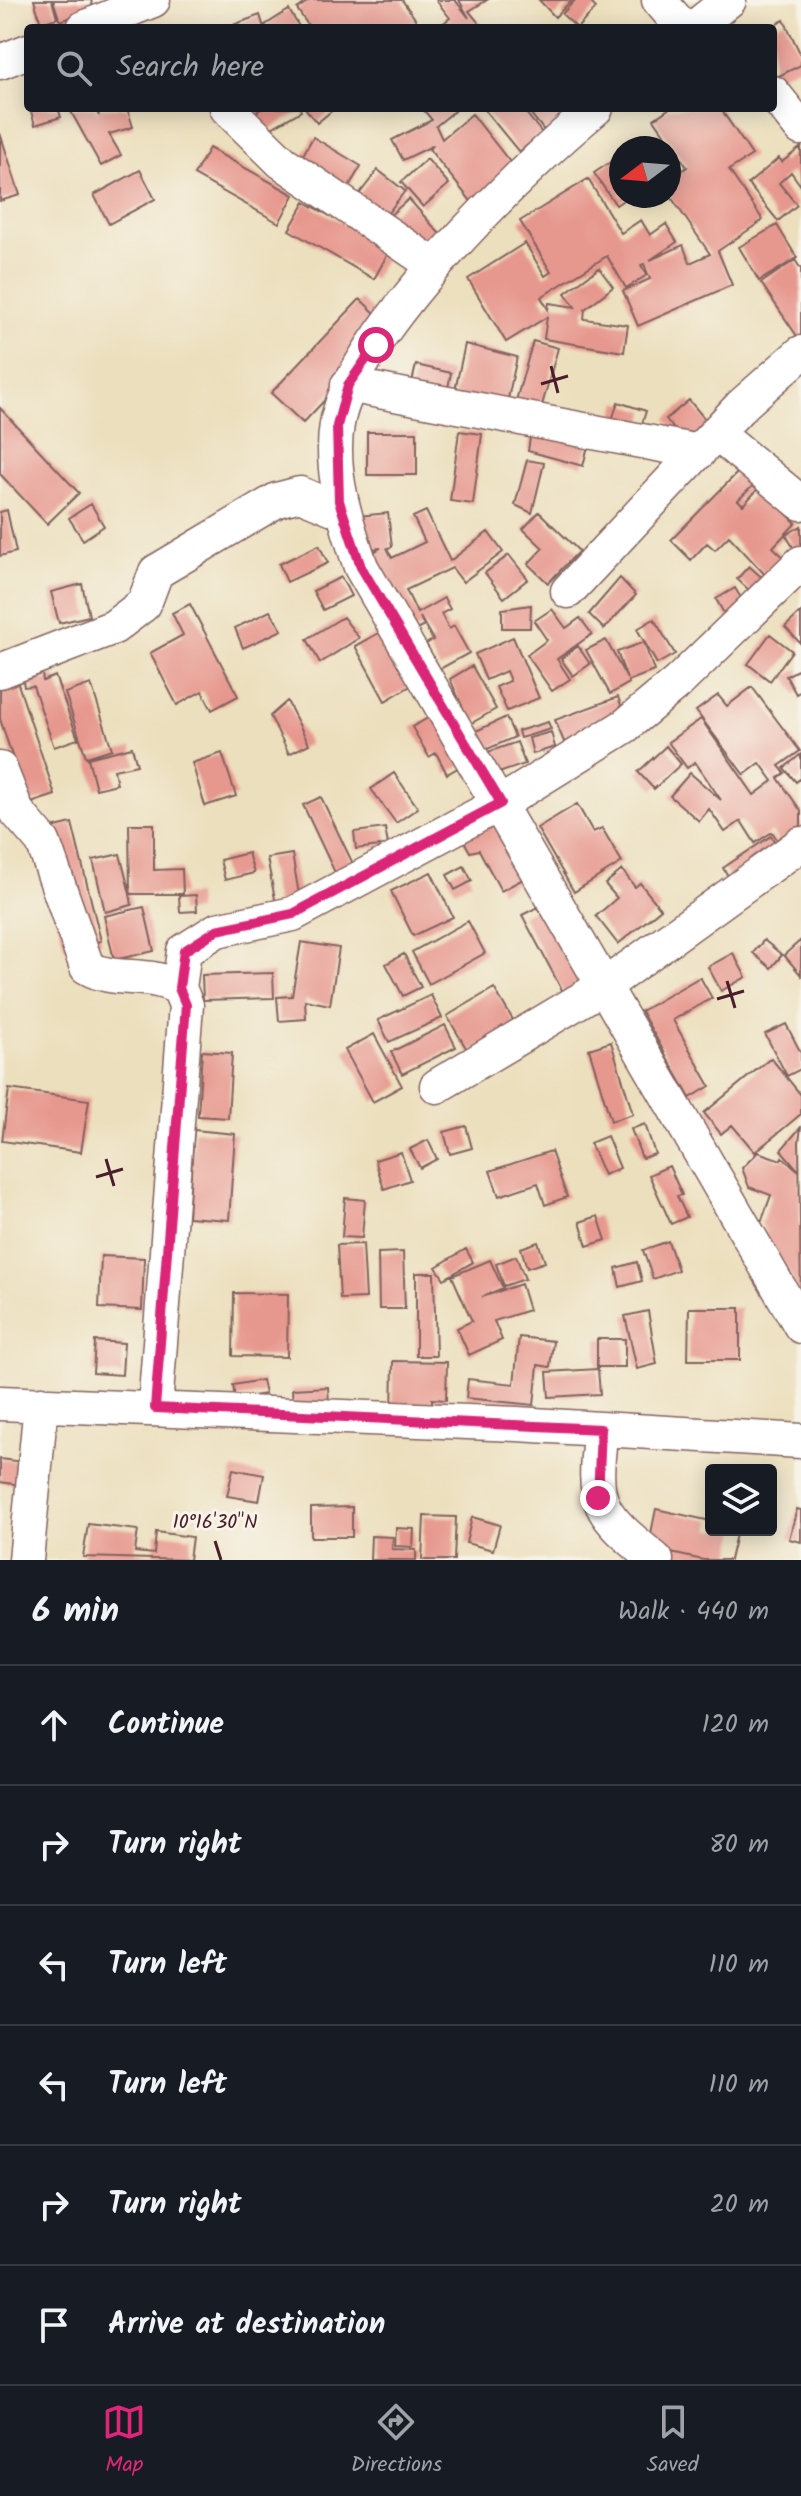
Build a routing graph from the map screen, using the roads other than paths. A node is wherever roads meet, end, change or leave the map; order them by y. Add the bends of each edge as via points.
1 (659, 0) edge
2 (729, 0) edge
3 (156, 10) edge
4 (100, 24) edge
5 (691, 24) edge
6 (699, 24) edge
7 (24, 53) edge
8 (0, 62) edge
9 (777, 98) edge
10 (231, 112) edge
11 (591, 112) edge
12 (801, 128) edge
13 (435, 266) junction
14 (801, 353) edge
15 (348, 385) junction
16 (707, 443) junction
17 (801, 503) edge
18 (343, 512) junction
19 (801, 563) edge
20 (568, 591) dead end
21 (0, 671) edge
22 (0, 769) edge
23 (501, 803) junction
24 (801, 844) edge
25 (604, 986) junction
26 (179, 988) junction
27 (437, 1086) dead end
28 (801, 1326) edge
29 (0, 1403) edge
30 (41, 1404) junction
31 (155, 1408) junction
32 (601, 1429) junction
33 (801, 1441) edge
34 (26, 1560) edge
35 (656, 1560) edge

1 - 5 street
2 - 6 street
3 - 4 street
7 - 8 street
9 - 12 street
10 - 13 street via 282,162
11 - 13 street via 552,144
13 - 15 street
14 - 16 street
15 - 16 street
15 - 18 street via 337,426
16 - 17 street
16 - 20 street
18 - 21 street via 300,494 277,500 156,572 144,604 114,627
18 - 23 street via 361,567
19 - 23 street via 625,726
22 - 26 street via 17,812 43,842 87,967 98,974 162,978
23 - 25 street
23 - 26 street via 293,914 217,930 184,951
24 - 25 street
25 - 27 street
25 - 28 street
26 - 31 street via 186,1005
29 - 30 street
30 - 31 street
30 - 34 street
31 - 32 street
32 - 33 street
32 - 35 street via 598,1498 612,1524

